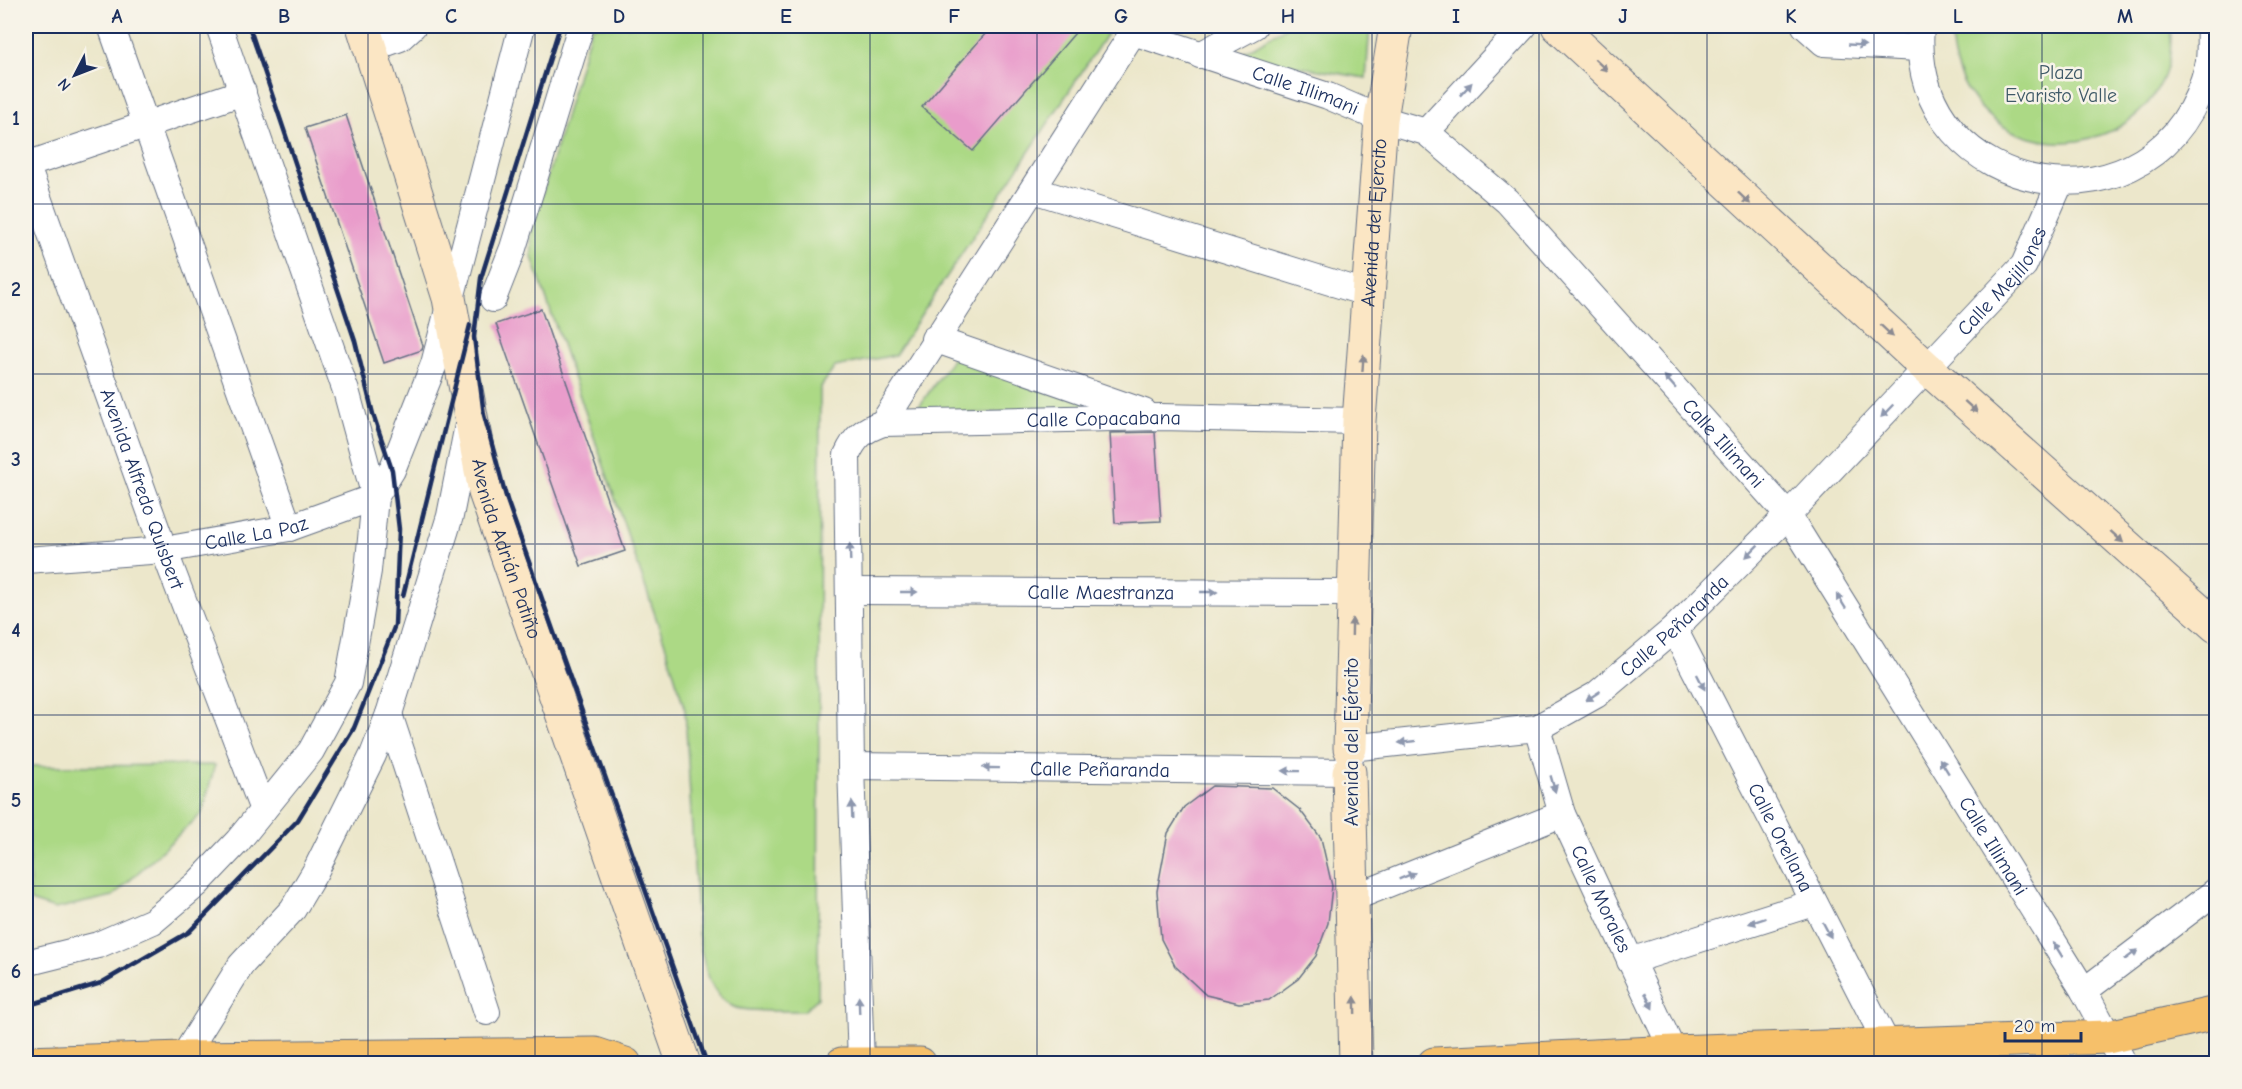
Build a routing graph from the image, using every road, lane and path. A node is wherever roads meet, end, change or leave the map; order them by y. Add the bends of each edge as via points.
1 (111, 26) edge
2 (219, 26) edge
3 (412, 26) edge
4 (522, 26) edge
5 (581, 26) edge
6 (1254, 26) edge
7 (1396, 26) edge
8 (1524, 26) edge
9 (1558, 26) edge
10 (1805, 26) edge
11 (2210, 26) edge
12 (1135, 29) edge
13 (367, 37) edge
14 (1920, 37) edge
15 (1200, 55) junction
16 (2213, 63) edge
17 (243, 92) junction
18 (1381, 119) junction
19 (145, 125) junction
20 (1426, 132) junction
21 (26, 165) edge
22 (26, 171) edge
23 (2060, 183) junction
24 (1033, 190) junction
25 (1368, 294) junction
26 (449, 298) junction
27 (493, 299) dead end
28 (934, 339) junction
29 (1927, 368) junction
30 (471, 413) junction
31 (1160, 417) junction
32 (1359, 421) junction
33 (883, 423) junction
34 (375, 497) junction
35 (1788, 515) junction
36 (289, 528) junction
37 (164, 550) junction
38 (26, 560) edge
39 (851, 591) junction
40 (1353, 593) junction
41 (2217, 626) edge
42 (1674, 630) junction
43 (389, 714) junction
44 (1537, 728) junction
45 (1349, 760) junction
46 (851, 766) junction
47 (263, 810) junction
48 (1562, 814) junction
49 (2217, 891) edge
50 (1353, 898) junction
51 (1813, 903) junction
52 (1630, 962) junction
53 (26, 963) edge
54 (2084, 991) junction
55 (487, 1012) dead end
56 (2217, 1013) edge
57 (1887, 1044) junction
58 (2116, 1050) edge
59 (183, 1058) junction
60 (1677, 1058) edge
61 (861, 1063) edge
62 (26, 1064) edge
63 (625, 1064) edge
64 (684, 1064) edge
65 (842, 1064) edge
66 (920, 1064) edge
67 (1356, 1064) edge
68 (1434, 1064) edge

1 - 19 street
2 - 17 street
3 - 13 street via 400,38
4 - 26 street
5 - 27 street via 513,248
6 - 15 street
7 - 18 street, Avenida del Ejercito
20 -> 8 street
9 -> 29 street
10 -> 14 street via 1824,43
11 - 16 street
12 - 15 street, Calle Illimani
12 - 24 street
13 - 26 street, Avenida Adrián Patiño
14 - 23 street via 1929,89 1950,127 1980,156 2018,176
15 - 18 street, Calle Illimani via 1328,96
16 - 23 street via 2196,104 2172,138 2139,164 2101,180
17 - 19 street
17 - 34 street via 347,394
18 - 20 street, Calle Illimani
18 - 25 street, Avenida del Ejercito
19 - 21 street
19 - 36 street
35 -> 20 street, Calle Illimani via 1507,201
21 - 22 street
21 - 37 street, Avenida Alfredo Quisbert
23 - 29 street, Calle Mejillones via 2024,265
24 - 25 street
24 - 28 street
32 -> 25 street, Avenida del Ejercito
26 - 30 street, Avenida Adrián Patiño
26 - 34 street via 434,364 392,470
28 - 31 street
28 - 33 street
29 -> 35 street, Calle Peñaranda
29 -> 41 street
30 - 43 street via 450,516
30 - 64 street, Avenida Adrián Patiño via 485,492
31 - 32 street, Calle Copacabana
31 - 33 street, Calle Copacabana
32 - 40 street, Avenida del Ejército
39 -> 33 street, Calle Copacabana via 847,455 855,438
34 - 36 street, Calle La Paz
34 - 47 street via 368,571 348,683 311,751
35 -> 42 street, Calle Peñaranda
54 -> 35 street, Calle Illimani
36 - 37 street, Calle La Paz
37 - 38 street, Calle La Paz
37 - 47 street, Avenida Alfredo Quisbert
39 -> 40 street, Calle Maestranza
39 - 46 street
45 -> 40 street, Avenida del Ejército
42 -> 44 street, Calle Peñaranda via 1596,695
42 -> 51 street, Calle Orellana
43 - 55 street
43 - 59 street via 374,755 293,909 241,965
44 -> 45 street, Calle Peñaranda
44 -> 48 street, Calle Morales
45 -> 46 street, Calle Peñaranda
45 - 50 street, Avenida del Ejército
61 -> 46 street
47 - 53 street via 197,884 153,921 98,945
50 -> 48 street
48 - 52 street, Calle Morales
54 -> 49 street
67 -> 50 street, Avenida del Ejército
51 -> 52 street
51 -> 57 street, Calle Orellana
52 -> 60 street, Calle Morales
54 - 58 street, Calle Illimani
56 - 58 main road
57 - 58 main road
57 - 60 main road
59 - 62 main road
59 - 63 main road via 595,1054
60 - 68 main road
61 - 65 main road
61 - 66 main road

